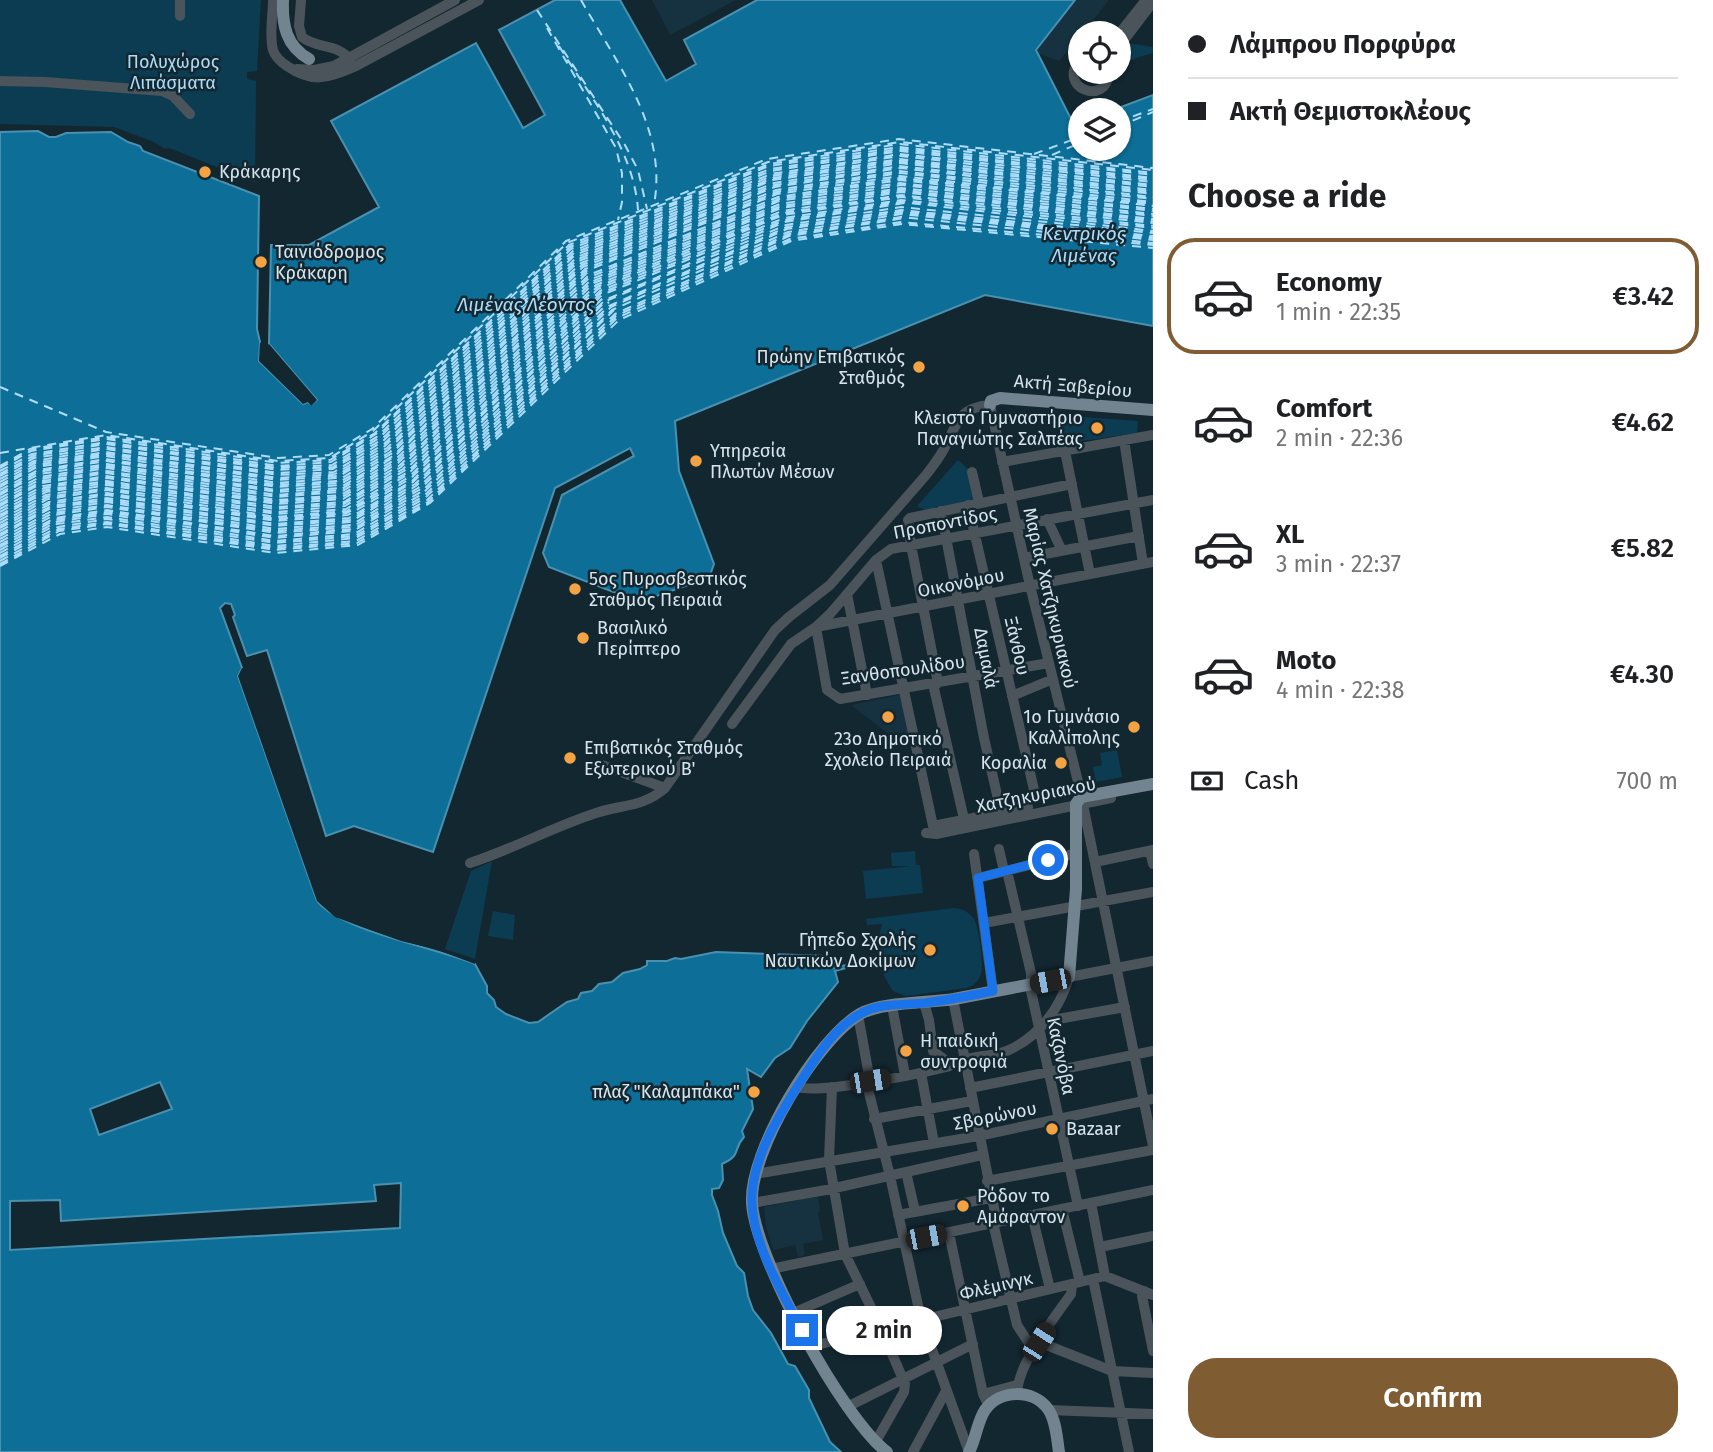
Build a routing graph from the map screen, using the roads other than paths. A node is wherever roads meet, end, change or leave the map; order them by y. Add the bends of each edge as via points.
1 (180, 0) edge
2 (273, 0) edge
3 (283, 0) edge
4 (301, 0) edge
5 (456, 0) edge
6 (478, 0) edge
7 (1146, 0) edge
8 (1153, 2) edge
9 (180, 16) dead end
10 (1129, 21) edge
11 (1131, 31) edge
12 (309, 59) joint
13 (352, 62) junction
14 (334, 66) junction
15 (290, 67) junction
16 (0, 81) edge
17 (1077, 84) edge
18 (1105, 84) edge
19 (190, 114) dead end
20 (990, 403) junction
21 (1153, 410) edge
22 (1153, 417) edge
23 (1153, 435) edge
24 (1124, 440) junction
25 (1065, 451) junction
26 (1002, 462) junction
27 (972, 472) dead end
28 (1072, 484) junction
29 (1010, 496) junction
30 (1153, 500) edge
31 (979, 502) junction
32 (1133, 503) junction
33 (968, 505) junction
34 (941, 511) junction
35 (1078, 513) junction
36 (1047, 519) junction
37 (1017, 524) junction
38 (974, 533) junction
39 (1139, 536) junction
40 (947, 538) junction
41 (911, 545) junction
42 (1084, 547) junction
43 (1062, 551) junction
44 (1024, 558) junction
45 (876, 560) junction
46 (1148, 563) edge
47 (1090, 574) junction
48 (1030, 585) junction
49 (847, 594) junction
50 (989, 594) junction
51 (958, 600) junction
52 (923, 607) junction
53 (887, 614) junction
54 (853, 620) junction
55 (816, 627) junction
56 (1049, 663) junction
57 (1006, 670) junction
58 (973, 676) junction
59 (1053, 679) junction
60 (936, 683) junction
61 (904, 689) junction
62 (867, 695) junction
63 (1012, 696) junction
64 (732, 724) dead end
65 (599, 764) dead end
66 (1153, 784) edge
67 (665, 788) junction
68 (1153, 790) edge
69 (1035, 794) dead end
70 (1080, 802) junction
71 (1001, 811) junction
72 (964, 819) junction
73 (929, 830) junction
74 (999, 849) dead end
75 (1152, 850) edge
76 (1077, 852) junction
77 (974, 854) dead end
78 (1095, 862) junction
79 (470, 863) dead end
80 (1153, 864) edge
81 (1006, 871) junction
82 (978, 878) junction
83 (1153, 892) edge
84 (1103, 901) junction
85 (1074, 906) junction
86 (1018, 916) junction
87 (984, 923) junction
88 (1153, 961) edge
89 (1116, 968) junction
90 (1069, 977) junction
91 (1031, 984) junction
92 (993, 991) junction
93 (953, 999) junction
94 (924, 1003) junction
95 (892, 1006) junction
96 (1125, 1007) junction
97 (858, 1015) junction
98 (1043, 1025) junction
99 (1153, 1051) edge
100 (1134, 1055) junction
101 (961, 1061) junction
102 (1048, 1072) junction
103 (921, 1073) junction
104 (905, 1075) junction
105 (868, 1081) junction
106 (797, 1087) junction
107 (832, 1087) junction
108 (970, 1088) junction
109 (1148, 1100) edge
110 (972, 1101) junction
111 (927, 1109) junction
112 (874, 1119) junction
113 (1058, 1119) junction
114 (978, 1136) junction
115 (934, 1143) junction
116 (1153, 1148) edge
117 (883, 1151) junction
118 (982, 1155) junction
119 (829, 1160) junction
120 (1068, 1166) junction
121 (906, 1172) junction
122 (755, 1174) junction
123 (890, 1176) junction
124 (987, 1181) junction
125 (833, 1188) junction
126 (1153, 1190) edge
127 (991, 1198) junction
128 (752, 1203) junction
129 (1091, 1203) junction
130 (1078, 1206) junction
131 (1062, 1209) junction
132 (915, 1212) junction
133 (898, 1215) junction
134 (1032, 1215) junction
135 (995, 1223) junction
136 (948, 1233) junction
137 (1153, 1236) edge
138 (903, 1242) junction
139 (1100, 1247) junction
140 (845, 1254) junction
141 (772, 1269) junction
142 (1105, 1276) junction
143 (1093, 1279) junction
144 (1076, 1283) junction
145 (860, 1284) junction
146 (1050, 1289) junction
147 (1149, 1293) edge
148 (1010, 1299) junction
149 (965, 1309) junction
150 (793, 1313) junction
151 (921, 1319) junction
152 (881, 1328) junction
153 (972, 1344) junction
154 (812, 1346) junction
155 (1037, 1346) junction
156 (1153, 1352) edge
157 (935, 1363) junction
158 (1112, 1371) junction
159 (1153, 1373) edge
160 (902, 1380) junction
161 (1017, 1390) junction
162 (946, 1391) junction
163 (983, 1394) junction
164 (989, 1406) junction
165 (847, 1407) junction
166 (1049, 1410) junction
167 (1121, 1414) junction
168 (1153, 1414) edge
169 (875, 1443) junction
170 (887, 1452) edge
171 (914, 1452) edge
172 (969, 1452) edge
173 (1059, 1452) edge
174 (1129, 1452) edge

1 - 9 street
2 - 15 street via 273,50
3 - 12 main road via 284,28 293,47
4 - 13 street via 302,37 338,50
5 - 13 street
6 - 13 street
7 - 10 street
8 - 11 street
12 - 14 street
13 - 14 street
13 - 15 street via 337,74 314,77 301,76
14 - 15 street via 314,70
16 - 19 street via 162,91
17 - 18 street via 1093,92
20 - 21 main road, Ακτή Ξαβερίου via 1009,398
20 - 22 main road, Ακτή Ξαβερίου
20 - 26 street, Μαρίας Χατζηκυριακού
20 - 67 street via 961,415 934,464 874,535 830,585 775,630
23 - 24 street
24 - 25 street
24 - 32 street
25 - 26 street
25 - 28 street
26 - 29 street, Μαρίας Χατζηκυριακού
27 - 31 street
28 - 29 street
28 - 35 street
29 - 31 street
29 - 37 street, Μαρίας Χατζηκυριακού
30 - 32 street, Προποντίδος
31 - 33 street
32 - 35 street, Προποντίδος
32 - 39 street
33 - 34 street
33 - 38 street, Ξάνθου
34 - 40 street, Δαμαλά
34 - 41 street via 910,518
35 - 36 street, Προποντίδος
35 - 42 street
36 - 37 street, Προποντίδος
36 - 43 street
37 - 38 street, Προποντίδος
37 - 44 street, Μαρίας Χατζηκυριακού
38 - 40 street, Προποντίδος
38 - 50 street, Ξάνθου
39 - 42 street
39 - 46 street
40 - 41 street, Προποντίδος
40 - 51 street, Δαμαλά
41 - 45 street, Προποντίδος via 891,548
41 - 52 street
42 - 43 street
42 - 47 street
43 - 44 street
44 - 48 street, Μαρίας Χατζηκυριακού
45 - 49 street, Προποντίδος
45 - 53 street
46 - 47 street, Οικονόμου
47 - 48 street, Οικονόμου
48 - 50 street, Οικονόμου
48 - 56 street, Μαρίας Χατζηκυριακού
49 - 54 street
49 - 55 street, Προποντίδος
50 - 51 street, Οικονόμου
50 - 57 street, Ξάνθου
51 - 52 street, Οικονόμου
51 - 58 street, Δαμαλά
52 - 53 street, Οικονόμου
52 - 60 street
53 - 54 street, Οικονόμου
53 - 61 street
54 - 55 street, Οικονόμου
54 - 62 street
55 - 62 street, Ξανθοπουλίδου via 828,690 840,699
55 - 64 street, Προποντίδος via 791,645
56 - 57 street, Ξανθοπουλίδου
56 - 59 street, Μαρίας Χατζηκυριακού
57 - 58 street, Ξανθοπουλίδου
57 - 63 street, Ξάνθου
58 - 60 street, Ξανθοπουλίδου
58 - 71 street, Δαμαλά
59 - 63 street
59 - 70 street, Μαρίας Χατζηκυριακού
60 - 61 street, Ξανθοπουλίδου
60 - 72 street
61 - 62 street, Ξανθοπουλίδου
61 - 73 street
63 - 69 street, Ξάνθου
65 - 67 street
66 - 70 main road, Χατζηκυριακού
67 - 79 street via 645,802 597,812
68 - 70 street, Χατζηκυριακού
70 - 71 street, Χατζηκυριακού
70 - 73 street, Χατζηκυριακού via 936,834
70 - 76 main road
70 - 78 street, Μαρίας Χατζηκυριακού
71 - 72 street, Χατζηκυριακού
72 - 73 street, Χατζηκυριακού
74 - 81 street, Καζανόβα
75 - 78 street
75 - 80 street
76 - 81 street
76 - 85 main road
77 - 82 street
78 - 84 street, Μαρίας Χατζηκυριακού
81 - 82 street
81 - 86 street, Καζανόβα
82 - 87 street
83 - 84 street
84 - 85 street
84 - 89 street, Μαρίας Χατζηκυριακού
85 - 86 street
85 - 90 main road
86 - 87 street
86 - 91 street, Καζανόβα
87 - 92 street
88 - 89 street
89 - 90 street
89 - 96 street, Μαρίας Χατζηκυριακού
90 - 91 main road
90 - 98 street via 1060,1001
91 - 92 main road
91 - 98 street, Καζανόβα
92 - 93 main road
93 - 94 main road
93 - 101 street
94 - 95 main road
94 - 101 street via 933,1051 945,1060
95 - 97 main road
95 - 104 street
96 - 98 street
96 - 100 street, Μαρίας Χατζηκυριακού
97 - 105 street
97 - 106 main road via 822,1051
98 - 101 street via 1009,1050
98 - 102 street, Καζανόβα
99 - 100 street
100 - 102 street
100 - 109 street, Μαρίας Χατζηκυριακού
101 - 103 street
101 - 108 street
102 - 108 street
102 - 113 street, Καζανόβα
103 - 104 street
103 - 111 street
104 - 105 street
105 - 107 street
105 - 112 street
106 - 107 street
106 - 122 main road
107 - 119 street
108 - 110 street
109 - 113 street, Σβορώνου
109 - 116 street, Μαρίας Χατζηκυριακού
110 - 111 street
110 - 114 street
111 - 112 street
111 - 115 street
112 - 117 street
113 - 114 street, Σβορώνου
113 - 120 street, Καζανόβα
114 - 115 street, Σβορώνου
114 - 118 street
115 - 117 street, Σβορώνου
116 - 120 street
117 - 119 street, Σβορώνου
117 - 123 street
118 - 121 street
118 - 124 street
119 - 122 street, Σβορώνου
119 - 125 street
120 - 124 street
120 - 130 street, Καζανόβα
121 - 123 street
121 - 132 street
122 - 128 main road
123 - 125 street
123 - 133 street
124 - 127 street
125 - 128 street
125 - 140 street
126 - 129 street
127 - 132 street
127 - 135 street
128 - 141 main road
129 - 130 street
129 - 139 street
130 - 131 street
131 - 134 street
131 - 144 street
132 - 133 street
133 - 138 street
134 - 135 street
134 - 146 street
135 - 136 street
135 - 148 street
136 - 138 street
136 - 149 street
137 - 139 street
138 - 140 street
138 - 151 street
139 - 142 street
140 - 141 street
140 - 145 street
141 - 150 main road
142 - 143 street, Φλέμινγκ
142 - 147 street
143 - 144 street, Φλέμινγκ
143 - 158 street
144 - 146 street, Φλέμινγκ
144 - 155 street
145 - 150 street
145 - 152 street
146 - 148 street, Φλέμινγκ
147 - 156 street via 1142,1296
148 - 149 street, Φλέμινγκ
148 - 155 street via 1019,1330
149 - 151 street, Φλέμινγκ
149 - 153 street
150 - 154 main road
151 - 152 street, Φλέμινγκ
151 - 157 street
152 - 154 street, Φλέμινγκ
152 - 160 street
153 - 157 street
153 - 163 street
154 - 165 main road
155 - 158 street
155 - 161 street
157 - 160 street
157 - 162 street
158 - 159 street
158 - 167 street
160 - 165 street
160 - 169 street via 904,1392
161 - 163 street
161 - 164 main road
161 - 166 main road
162 - 171 street
162 - 172 street
163 - 164 street
164 - 172 main road
165 - 169 main road
166 - 167 street
166 - 173 main road
167 - 168 street
167 - 174 street
169 - 170 main road

